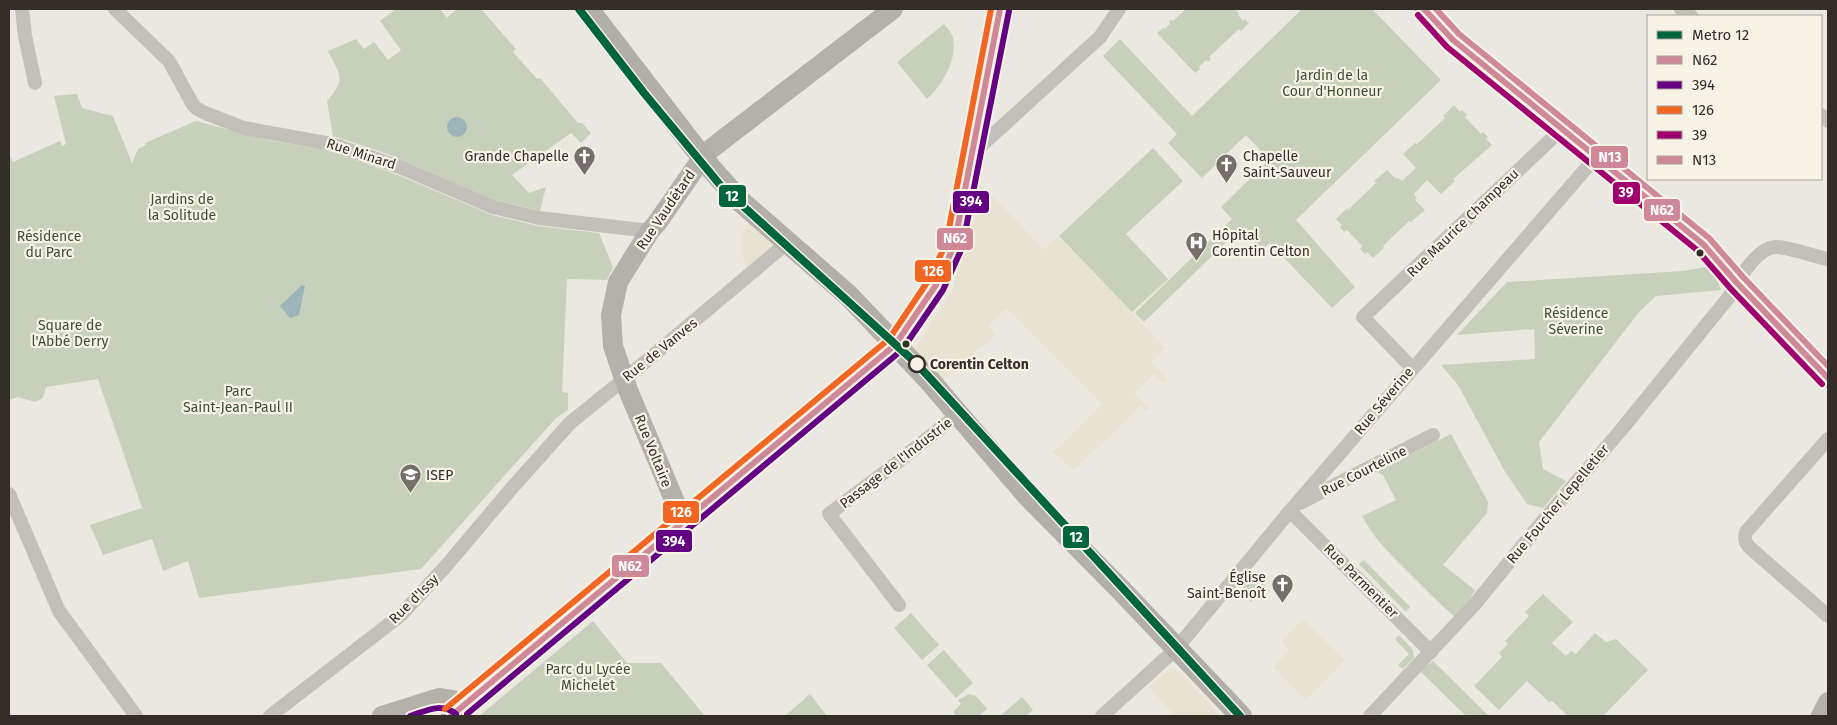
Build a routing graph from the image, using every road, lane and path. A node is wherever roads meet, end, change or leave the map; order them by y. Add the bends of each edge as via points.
1 (22, 9) edge
2 (115, 9) edge
3 (588, 9) edge
4 (893, 9) edge
5 (1000, 9) edge
6 (1119, 9) edge
7 (1424, 9) edge
8 (35, 82) dead end
9 (1562, 128) junction
10 (973, 154) junction
11 (703, 157) junction
12 (1596, 157) junction
13 (650, 231) junction
14 (787, 243) junction
15 (1828, 259) edge
16 (1737, 283) junction
17 (895, 345) junction
18 (1412, 368) junction
19 (1828, 378) edge
20 (624, 379) junction
21 (957, 415) junction
22 (1433, 435) dead end
23 (1828, 439) edge
24 (537, 460) joint
25 (9, 494) edge
26 (1292, 509) junction
27 (12, 510) edge
28 (683, 521) junction
29 (899, 605) dead end
30 (1828, 616) edge
31 (1176, 648) junction
32 (1431, 652) junction
33 (1828, 702) edge
34 (456, 712) edge
35 (136, 716) edge
36 (270, 716) edge
37 (382, 716) edge
38 (1102, 716) edge
39 (1241, 716) edge
40 (1370, 716) edge
41 (1821, 716) edge

1 - 8 street
2 - 13 street, Rue Minard via 169,61 192,103 205,113 244,128 331,144 400,167 493,208 539,218
3 - 11 main road
4 - 11 main road, Rue Vaudétard
5 - 10 main road
6 - 10 street via 1100,37
7 - 9 main road via 1453,40
9 - 12 main road
9 - 18 street, Rue Maurice Champeau via 1363,317
10 - 17 main road via 954,246 943,274
11 - 13 main road, Rue Vaudétard
11 - 14 main road via 740,201
12 - 16 main road via 1703,244
12 - 18 street, Rue Séverine
13 - 20 main road, Rue Vaudétard via 618,282 611,315 613,346
14 - 17 main road via 848,295
14 - 20 street, Rue de Vanves
15 - 16 street, Rue Foucher Lepelletier via 1775,247 1760,253
16 - 19 main road
16 - 32 street, Rue Foucher Lepelletier via 1620,430
17 - 21 main road
17 - 28 main road
18 - 26 street, Rue Séverine
20 - 24 street, Rue de Vanves via 570,422
20 - 28 main road, Rue Voltaire
21 - 29 street, Passage de l'Industrie via 829,514
21 - 31 main road via 1028,496
22 - 26 street, Rue Courteline
23 - 30 street via 1746,532 1745,542
24 - 36 street, Rue d'Issy via 401,614
25 - 27 street
26 - 31 street, Rue Séverine
26 - 32 street, Rue Parmentier
27 - 35 street via 59,611
28 - 34 main road
31 - 38 street, Rue Séverine
31 - 39 main road
32 - 40 street, Rue Foucher Lepelletier
33 - 41 main road
34 - 37 main road via 452,700 439,698

